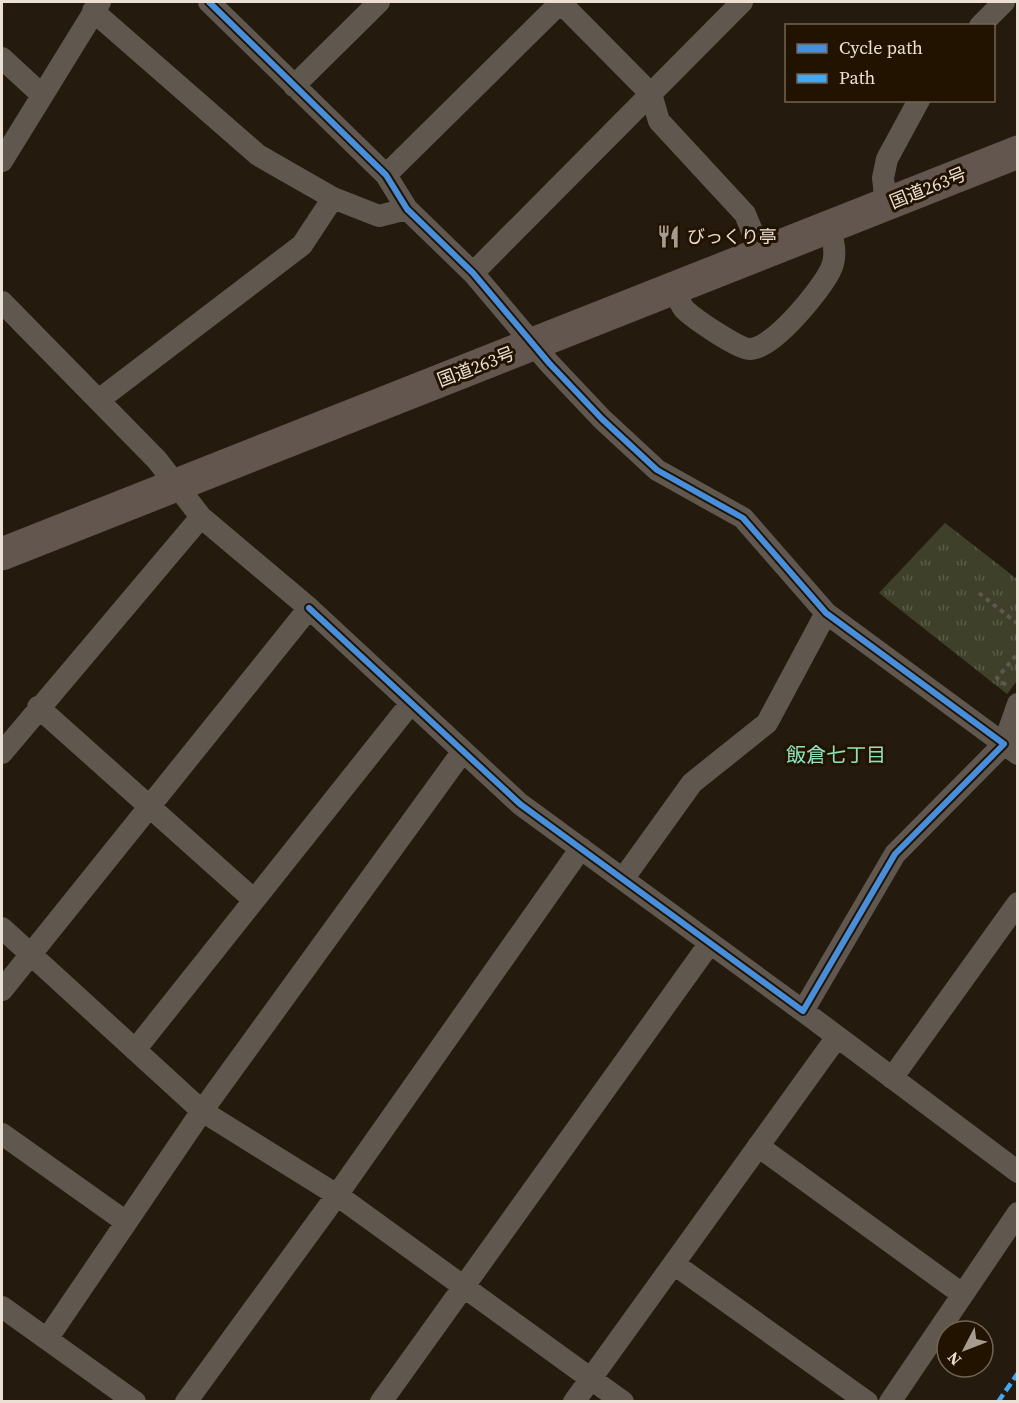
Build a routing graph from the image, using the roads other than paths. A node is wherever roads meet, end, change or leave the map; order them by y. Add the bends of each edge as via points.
1 (209, 2) edge
2 (379, 2) edge
3 (561, 2) edge
4 (742, 2) edge
5 (1004, 2) edge
6 (96, 6) edge
7 (982, 24) edge
8 (2, 58) edge
9 (294, 86) junction
10 (651, 94) junction
11 (42, 95) junction
12 (919, 102) edge
13 (1017, 152) edge
14 (2, 161) edge
15 (386, 175) junction
16 (333, 198) junction
17 (886, 204) junction
18 (407, 208) junction
19 (830, 226) junction
20 (761, 254) junction
21 (473, 273) junction
22 (673, 289) junction
23 (2, 303) edge
24 (535, 344) junction
25 (100, 399) junction
26 (176, 483) junction
27 (201, 517) junction
28 (2, 554) edge
29 (309, 608) junction
30 (826, 613) junction
31 (1014, 696) edge
32 (411, 703) junction
33 (38, 707) junction
34 (1011, 749) edge
35 (463, 751) junction
36 (2, 753) edge
37 (150, 806) junction
38 (581, 848) junction
39 (623, 879) junction
40 (254, 900) junction
41 (1017, 903) edge
42 (2, 928) edge
43 (710, 943) junction
44 (30, 955) junction
45 (2, 990) edge
46 (803, 1011) junction
47 (837, 1037) junction
48 (135, 1050) junction
49 (892, 1078) junction
50 (202, 1111) junction
51 (2, 1134) edge
52 (758, 1146) junction
53 (1017, 1172) edge
54 (337, 1195) junction
55 (1017, 1213) edge
56 (126, 1222) junction
57 (674, 1264) junction
58 (465, 1287) junction
59 (962, 1294) junction
60 (2, 1307) edge
61 (47, 1339) junction
62 (591, 1378) junction
63 (135, 1401) edge
64 (186, 1401) edge
65 (381, 1401) edge
66 (574, 1401) edge
67 (623, 1401) edge
68 (867, 1401) edge
69 (890, 1401) edge

1 - 9 street
2 - 9 street
3 - 10 street
3 - 15 street
4 - 10 street
5 - 7 street
6 - 11 street
6 - 16 street via 258,155
8 - 11 street
9 - 15 street
10 - 20 street via 659,122 745,214
10 - 21 street
11 - 14 street
12 - 17 street via 887,159 883,178
13 - 17 highway, 国道263号
15 - 18 street
16 - 18 street via 379,216
16 - 25 street via 302,245
17 - 19 highway, 国道263号
18 - 21 street
19 - 20 highway, 国道263号
19 - 22 street via 835,249 831,270 793,320 767,344 751,350 740,347 685,309
20 - 22 highway, 国道263号
21 - 24 street
22 - 24 highway, 国道263号
23 - 25 street
24 - 26 highway, 国道263号
24 - 30 street via 602,419 657,470 743,518
25 - 26 street
26 - 27 street
26 - 28 highway, 国道263号
27 - 29 street
27 - 33 street
29 - 32 street
29 - 37 street
30 - 34 street
30 - 39 street via 767,723 692,783
31 - 34 street
32 - 35 street
32 - 40 street
33 - 36 street
33 - 37 street
34 - 46 street via 895,854
35 - 38 street via 520,804
35 - 50 street
37 - 40 street
37 - 44 street
38 - 39 street
38 - 54 street
39 - 43 street
40 - 48 street
41 - 49 street
42 - 44 street
43 - 46 street
43 - 58 street
44 - 45 street
44 - 48 street
46 - 47 street
47 - 49 street
47 - 52 street
48 - 50 street
49 - 53 street
50 - 54 street
50 - 56 street
51 - 56 street
52 - 57 street
52 - 59 street
54 - 58 street
54 - 64 street
55 - 59 street
56 - 61 street
57 - 62 street
57 - 68 street
58 - 62 street
58 - 65 street
59 - 69 street
60 - 61 street
61 - 63 street
62 - 66 street
62 - 67 street

